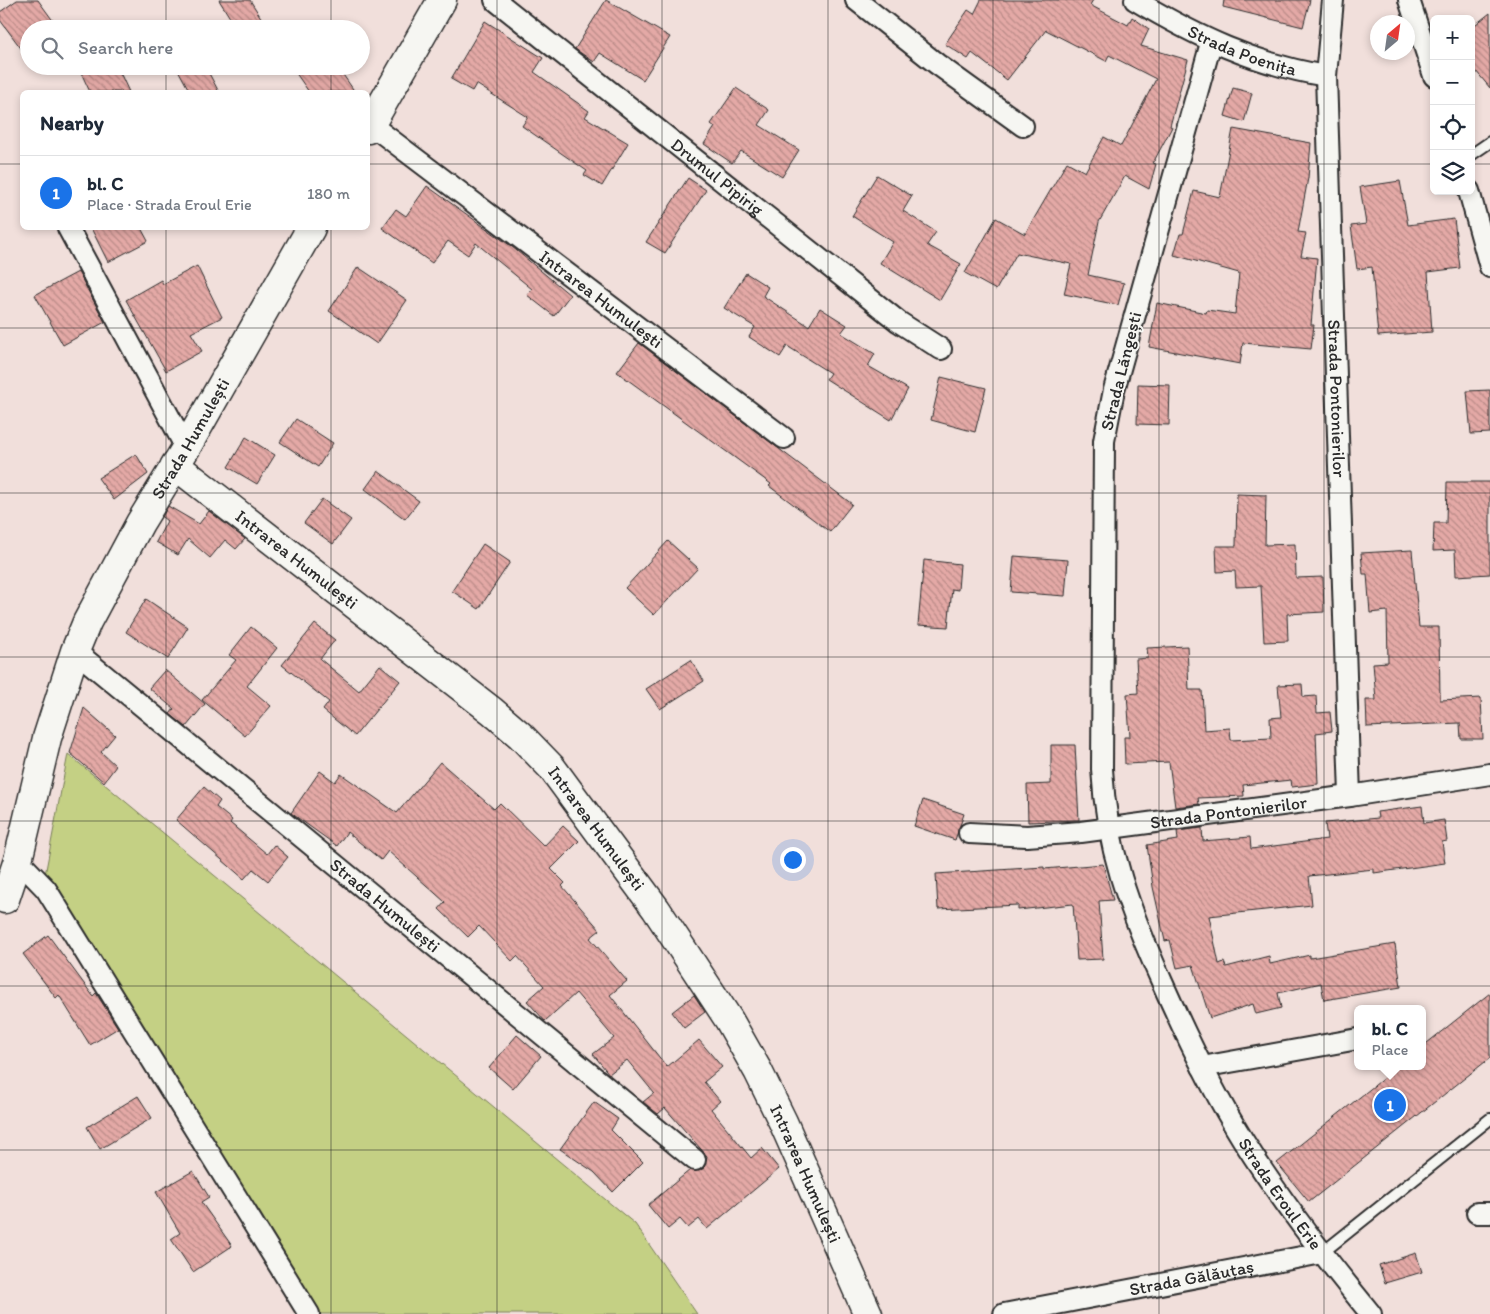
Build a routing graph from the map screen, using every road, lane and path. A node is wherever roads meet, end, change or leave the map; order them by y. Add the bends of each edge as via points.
1 (442, 0) edge
2 (495, 0) edge
3 (856, 0) edge
4 (1135, 0) edge
5 (1333, 0) edge
6 (1409, 0) edge
7 (1211, 43) junction
8 (1430, 64) edge
9 (1326, 76) junction
10 (370, 125) edge
11 (1023, 126) dead end
12 (370, 128) edge
13 (1490, 142) edge
14 (1475, 152) edge
15 (1470, 195) edge
16 (69, 230) edge
17 (310, 230) edge
18 (1490, 268) edge
19 (941, 349) dead end
20 (784, 438) dead end
21 (181, 457) junction
22 (75, 651) junction
23 (1490, 774) edge
24 (1350, 796) junction
25 (1107, 828) junction
26 (968, 833) dead end
27 (18, 860) junction
28 (2, 900) edge
29 (1354, 1040) edge
30 (1202, 1067) junction
31 (1490, 1119) edge
32 (695, 1160) dead end
33 (1322, 1253) junction
34 (309, 1314) edge
35 (868, 1314) edge
36 (1004, 1314) edge
37 (1371, 1314) edge

1 - 10 street
2 - 19 street, Drumul Pipirig via 899,322
3 - 11 street via 944,70
4 - 7 street, Strada Poenița
5 - 9 street, Strada Pontonierilor
6 - 8 street
7 - 9 street, Strada Poenița via 1278,66
7 - 25 street, Strada Lăngești via 1114,390 1104,441 1102,769
9 - 24 street, Strada Pontonierilor
12 - 20 street, Intrarea Humulești
13 - 14 lane
15 - 18 street
16 - 21 street
17 - 21 street, Strada Humulești
21 - 22 street, Strada Humulești via 98,598
21 - 35 street, Intrarea Humulești via 492,711 552,768 656,909 734,1028 779,1113
22 - 27 street, Strada Humulești via 47,738
22 - 32 street, Strada Humulești
23 - 24 street, Strada Pontonierilor
24 - 25 street, Strada Pontonierilor
25 - 26 street, Strada Pontonierilor via 1027,836
25 - 30 street, Strada Eroul Erie via 1119,874 1145,946
27 - 28 street, Strada Humulești
27 - 34 street via 46,889
29 - 30 street
30 - 33 street, Strada Eroul Erie via 1243,1141
31 - 33 lane
33 - 36 street, Strada Gălăuțaș
33 - 37 street, Strada Eroul Erie

